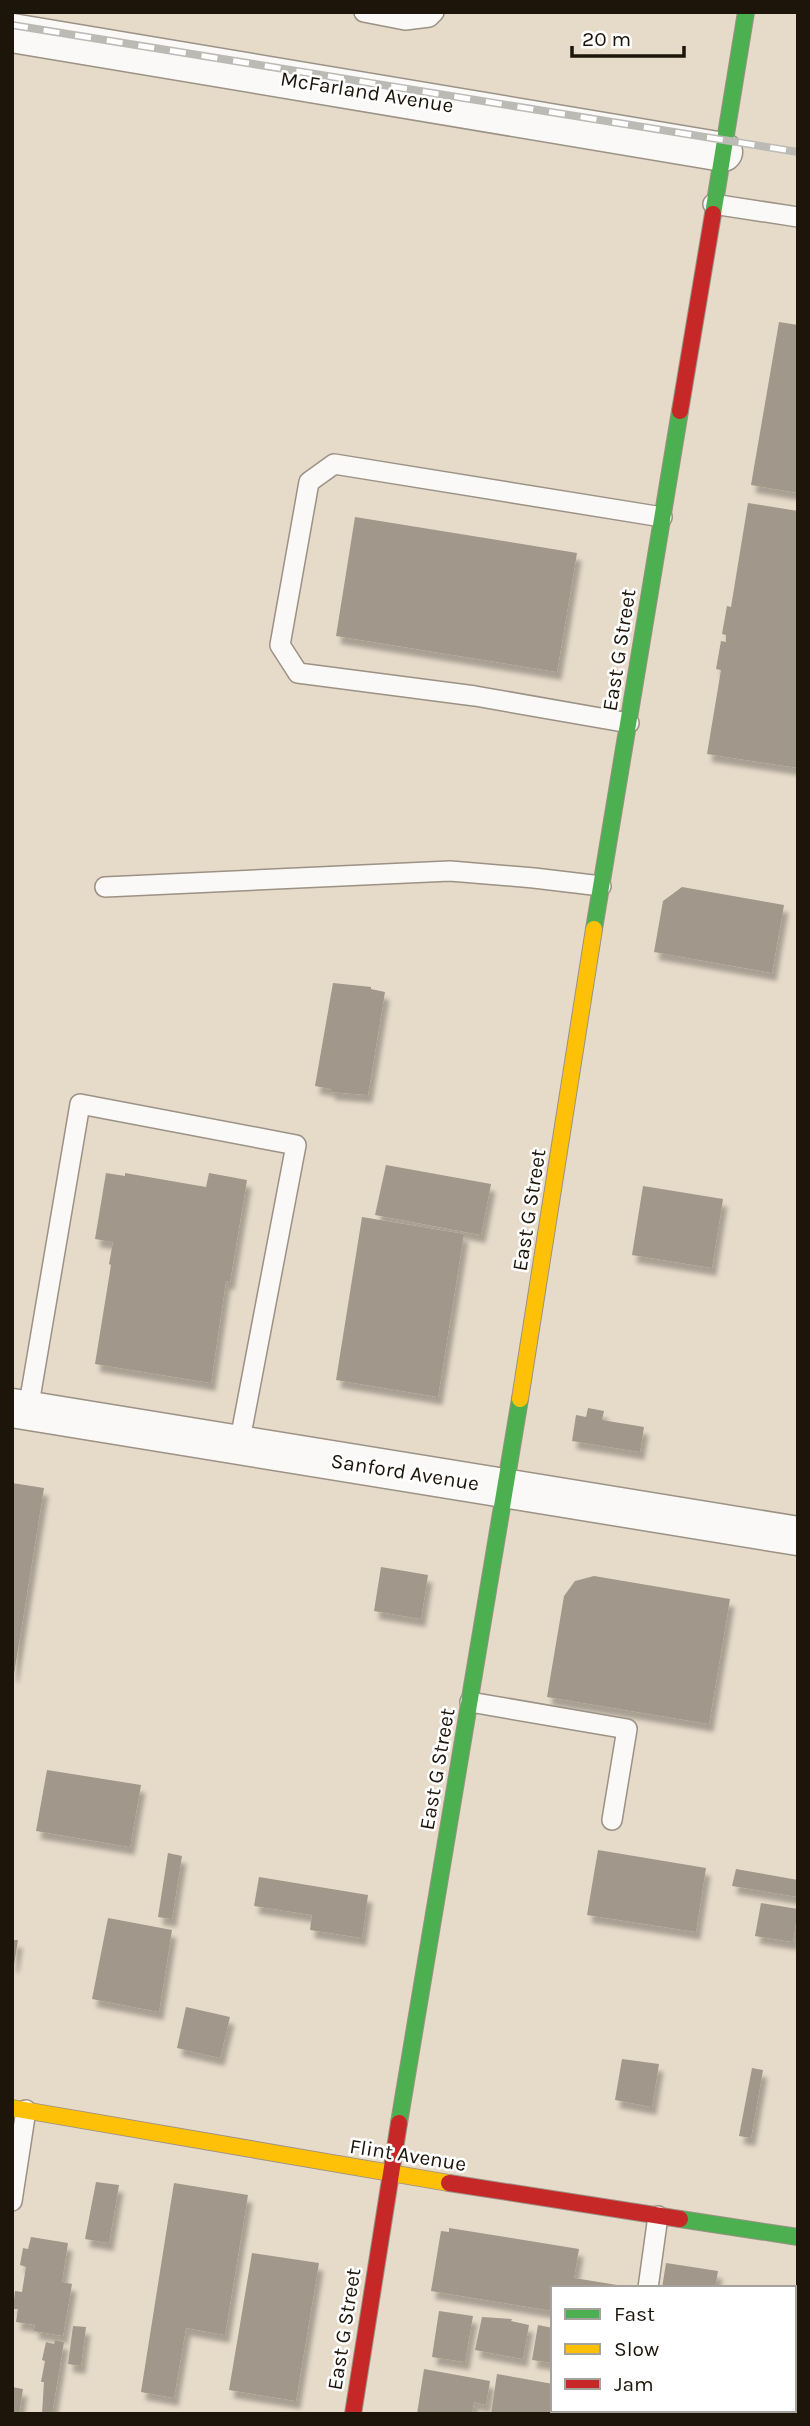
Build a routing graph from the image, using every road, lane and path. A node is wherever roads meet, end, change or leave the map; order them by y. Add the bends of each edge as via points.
1 (365, 12) edge
2 (434, 12) edge
3 (746, 12) edge
4 (12, 33) edge
5 (723, 152) junction
6 (713, 204) junction
7 (798, 217) edge
8 (662, 517) junction
9 (629, 723) junction
10 (601, 886) junction
11 (105, 887) dead end
12 (20, 1409) edge
13 (239, 1445) junction
14 (506, 1488) junction
15 (798, 1536) edge
16 (470, 1702) junction
17 (612, 1820) dead end
18 (19, 2109) edge
19 (390, 2174) junction
20 (12, 2202) edge
21 (658, 2216) junction
22 (798, 2237) edge
23 (648, 2286) edge
24 (353, 2414) edge

1 - 2 lane via 405,20
3 - 5 street, East G Street
4 - 5 street, McFarland Avenue
5 - 6 street, East G Street
6 - 7 lane
6 - 8 street, East G Street
8 - 9 street, East G Street
8 - 9 lane via 334,464 309,482 280,645 298,673 475,696
9 - 10 street, East G Street
10 - 11 lane via 450,871
10 - 14 street, East G Street
12 - 13 street, Sanford Avenue
12 - 13 lane via 80,1104 296,1145
13 - 14 street, Sanford Avenue
14 - 15 street, Sanford Avenue
14 - 16 street, East G Street
16 - 17 lane via 627,1729
16 - 19 street, East G Street
18 - 19 street, Flint Avenue
18 - 20 lane
19 - 21 street, Flint Avenue
19 - 24 street, East G Street
21 - 22 street, Flint Avenue
21 - 23 lane

